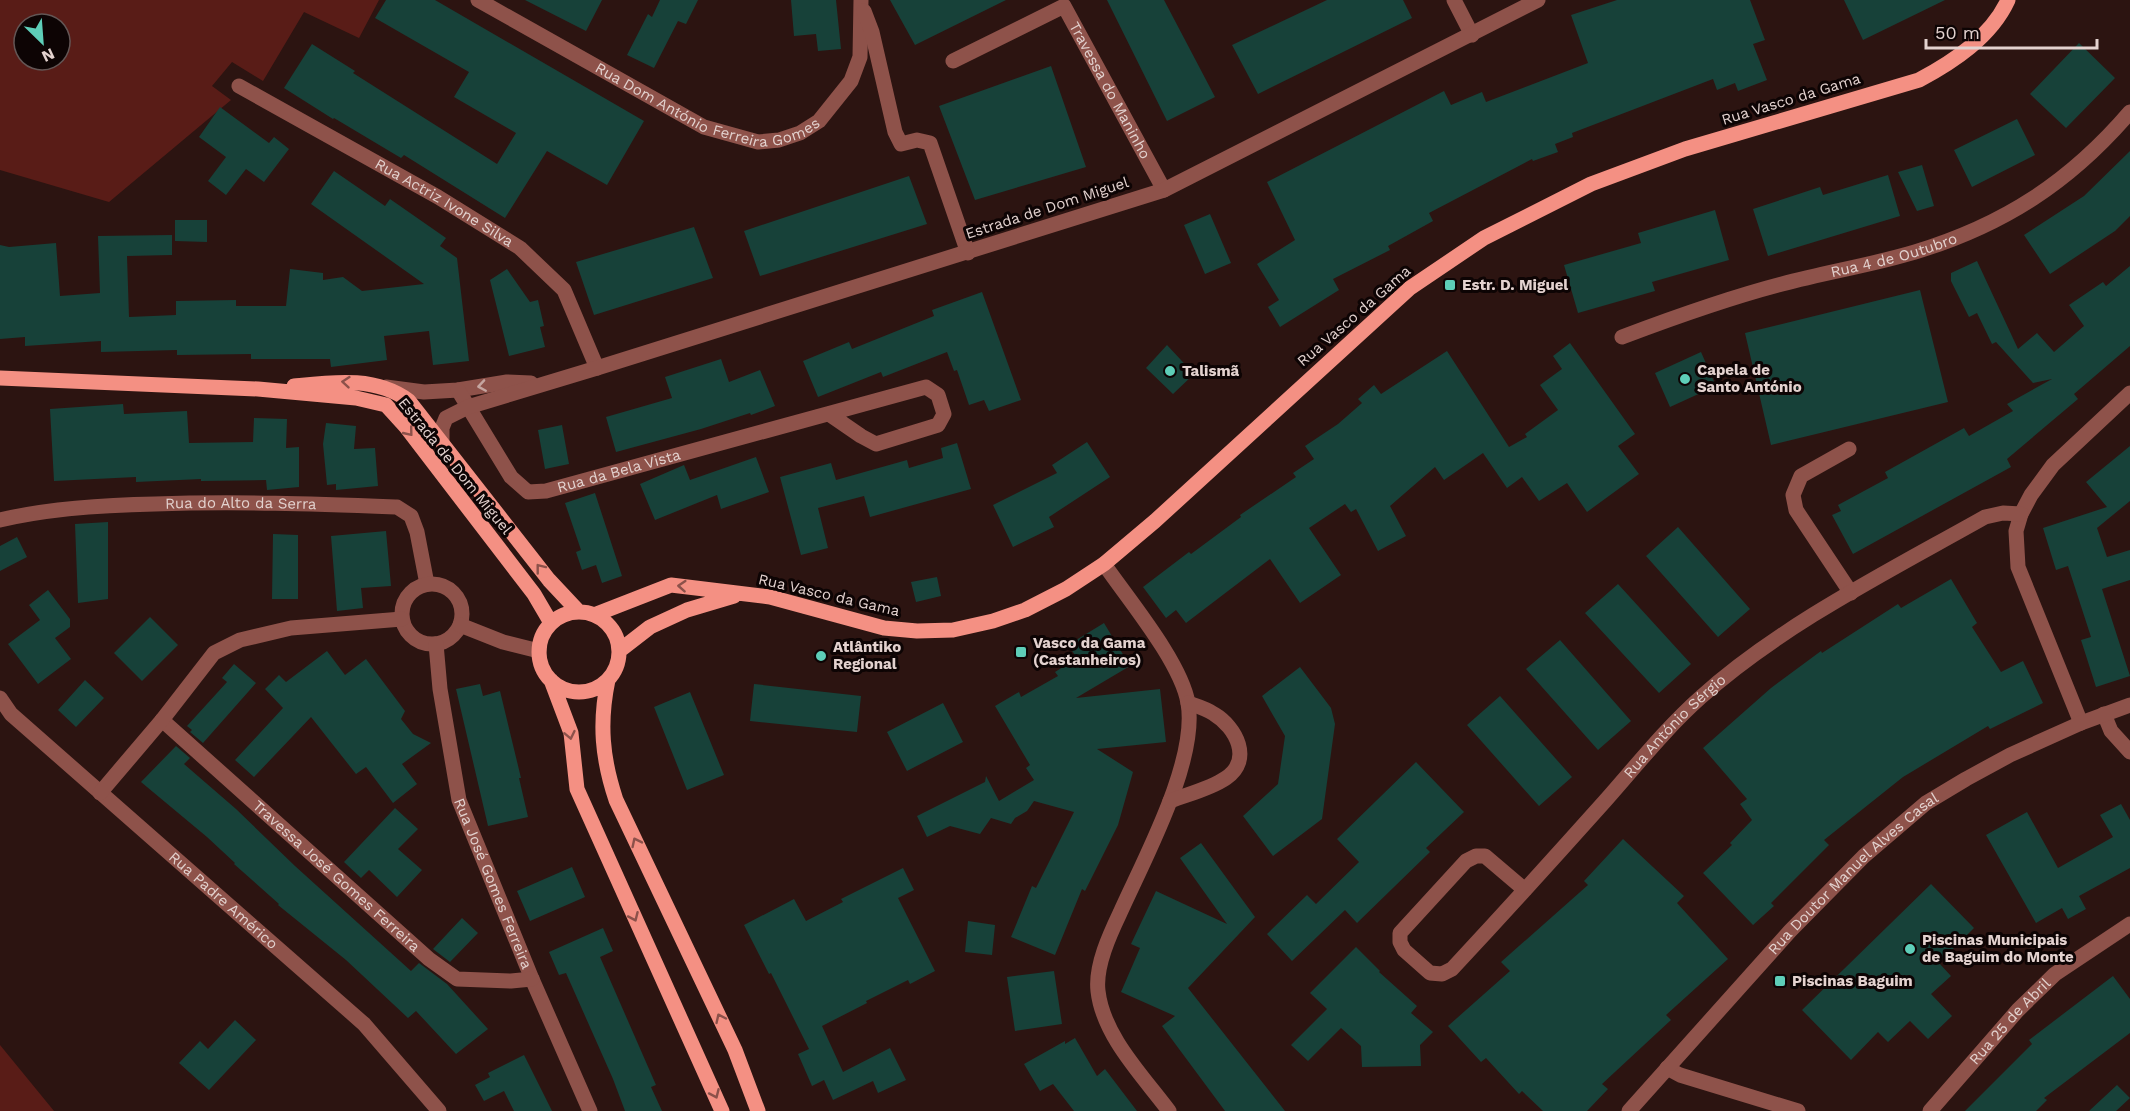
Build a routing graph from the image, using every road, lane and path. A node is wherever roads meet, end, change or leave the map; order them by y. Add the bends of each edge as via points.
1 (478, 0) edge
2 (1454, 0) edge
3 (1538, 0) edge
4 (2007, 0) edge
5 (862, 3) edge
6 (1472, 35) junction
7 (953, 61) dead end
8 (239, 86) dead end
9 (2130, 112) edge
10 (1164, 190) junction
11 (968, 253) junction
12 (1622, 337) dead end
13 (597, 368) junction
14 (0, 378) edge
15 (540, 384) junction
16 (386, 387) junction
17 (258, 389) junction
18 (458, 390) junction
19 (2130, 393) edge
20 (468, 407) junction
21 (830, 414) junction
22 (442, 441) junction
23 (1849, 449) dead end
24 (2021, 514) junction
25 (0, 520) edge
26 (1104, 564) junction
27 (427, 584) junction
28 (1851, 593) junction
29 (740, 594) junction
30 (579, 612) junction
31 (594, 615) junction
32 (402, 619) junction
33 (551, 623) junction
34 (460, 625) junction
35 (436, 644) junction
36 (539, 651) junction
37 (619, 651) junction
38 (551, 680) junction
39 (608, 680) junction
40 (0, 698) edge
41 (1188, 703) junction
42 (2130, 705) edge
43 (2104, 714) junction
44 (162, 720) junction
45 (2081, 723) junction
46 (2130, 752) edge
47 (100, 793) junction
48 (1170, 801) junction
49 (1525, 890) junction
50 (2130, 924) edge
51 (532, 979) junction
52 (1667, 1068) junction
53 (439, 1111) edge
54 (590, 1111) edge
55 (722, 1111) edge
56 (758, 1111) edge
57 (1169, 1111) edge
58 (1629, 1111) edge
59 (1798, 1111) edge
60 (1930, 1111) edge

1 - 5 street, Rua Dom António Ferreira Gomes via 704,127 758,142 800,133 819,121 846,88 860,57
2 - 6 street
3 - 6 street, Estrada de Dom Miguel
4 - 26 main road, Rua Vasco da Gama via 1995,22 1978,40 1919,80 1685,149 1591,184 1484,238 1410,288
5 - 11 street via 895,132 901,144 930,142
6 - 10 street, Estrada de Dom Miguel
7 - 10 street, Travessa do Maninho via 1064,6
8 - 13 street, Rua Actriz Ivone Silva via 520,248 564,291
9 - 12 street, Rua 4 de Outubro via 2070,172 2032,200 1969,232 1915,252 1724,300
10 - 11 street, Estrada de Dom Miguel
11 - 13 street, Estrada de Dom Miguel
13 - 15 street, Estrada de Dom Miguel
14 - 17 main road, Estrada de Dom Miguel
15 -> 18 street, Estrada de Dom Miguel via 507,382
15 - 20 street, Estrada de Dom Miguel
16 -> 17 main road, Estrada de Dom Miguel via 341,381
16 - 18 street, Estrada de Dom Miguel via 424,392
16 - 22 main road, Estrada de Dom Miguel via 409,401
17 -> 33 main road, Estrada de Dom Miguel via 356,398 386,405 534,594
18 - 20 street, Rua da Bela Vista
19 - 24 street via 2053,465
20 - 21 street, Rua da Bela Vista via 511,477 528,492 546,491
20 - 22 street, Estrada de Dom Miguel via 446,418
21 - 21 street, Rua da Bela Vista via 926,387 938,395 944,414 938,425 876,444
30 -> 22 main road, Estrada de Dom Miguel via 549,580
23 - 28 street via 1801,476 1793,495 1796,510
24 - 28 street, Rua António Sérgio via 1985,517
24 - 45 street via 2016,531 2018,567
25 - 27 street, Rua do Alto da Serra via 101,505 225,501 397,507 411,516
26 - 29 main road, Rua Vasco da Gama via 1024,610 953,630 884,628 772,597
26 - 41 street via 1174,667
27 - 32 street via 404,600
27 - 34 street via 453,591 461,607
28 - 49 street, Rua António Sérgio via 1779,638 1700,697
29 -> 31 main road, Rua Vasco da Gama via 671,585
29 - 37 main road, Rua Vasco da Gama via 687,610 650,627
30 - 31 main road
30 - 33 main road via 568,613
31 - 37 main road via 612,629
32 - 35 street via 418,641
32 - 44 street via 291,628 240,640 213,653
33 - 36 main road
34 - 35 street via 454,634
34 - 36 street
35 - 51 street, Rua José Gomes Ferreira via 459,800
36 - 38 main road via 544,672
37 - 39 main road
38 - 39 main road via 573,691 586,691
38 -> 55 main road via 571,733 577,789
56 -> 39 main road via 735,1050 606,772 602,733
40 - 47 street, Rua Padre Américo via 11,714
41 - 48 street via 1190,725
41 - 48 street via 1213,713 1227,724 1236,736 1240,759 1226,778
42 - 43 street, Rua Doutor Manuel Alves Casal
43 - 45 street, Rua Doutor Manuel Alves Casal
43 - 46 street via 2111,731
44 - 47 street
44 - 51 street, Travessa José Gomes Ferreira via 429,959 457,979
45 - 52 street, Rua Doutor Manuel Alves Casal via 2010,755 1926,803 1864,856 1790,931
47 - 53 street, Rua Padre Américo via 364,1024
48 - 57 street via 1107,942 1098,990 1104,1015 1117,1041
49 - 49 street, Rua António Sérgio via 1485,856 1476,856 1466,861 1400,933 1400,942 1430,973 1442,974 1452,969
50 - 60 street, Rua 25 de Abril via 2055,974 2018,1010
51 - 54 street, Rua José Gomes Ferreira
52 - 58 street, Rua Doutor Manuel Alves Casal
52 - 59 street

